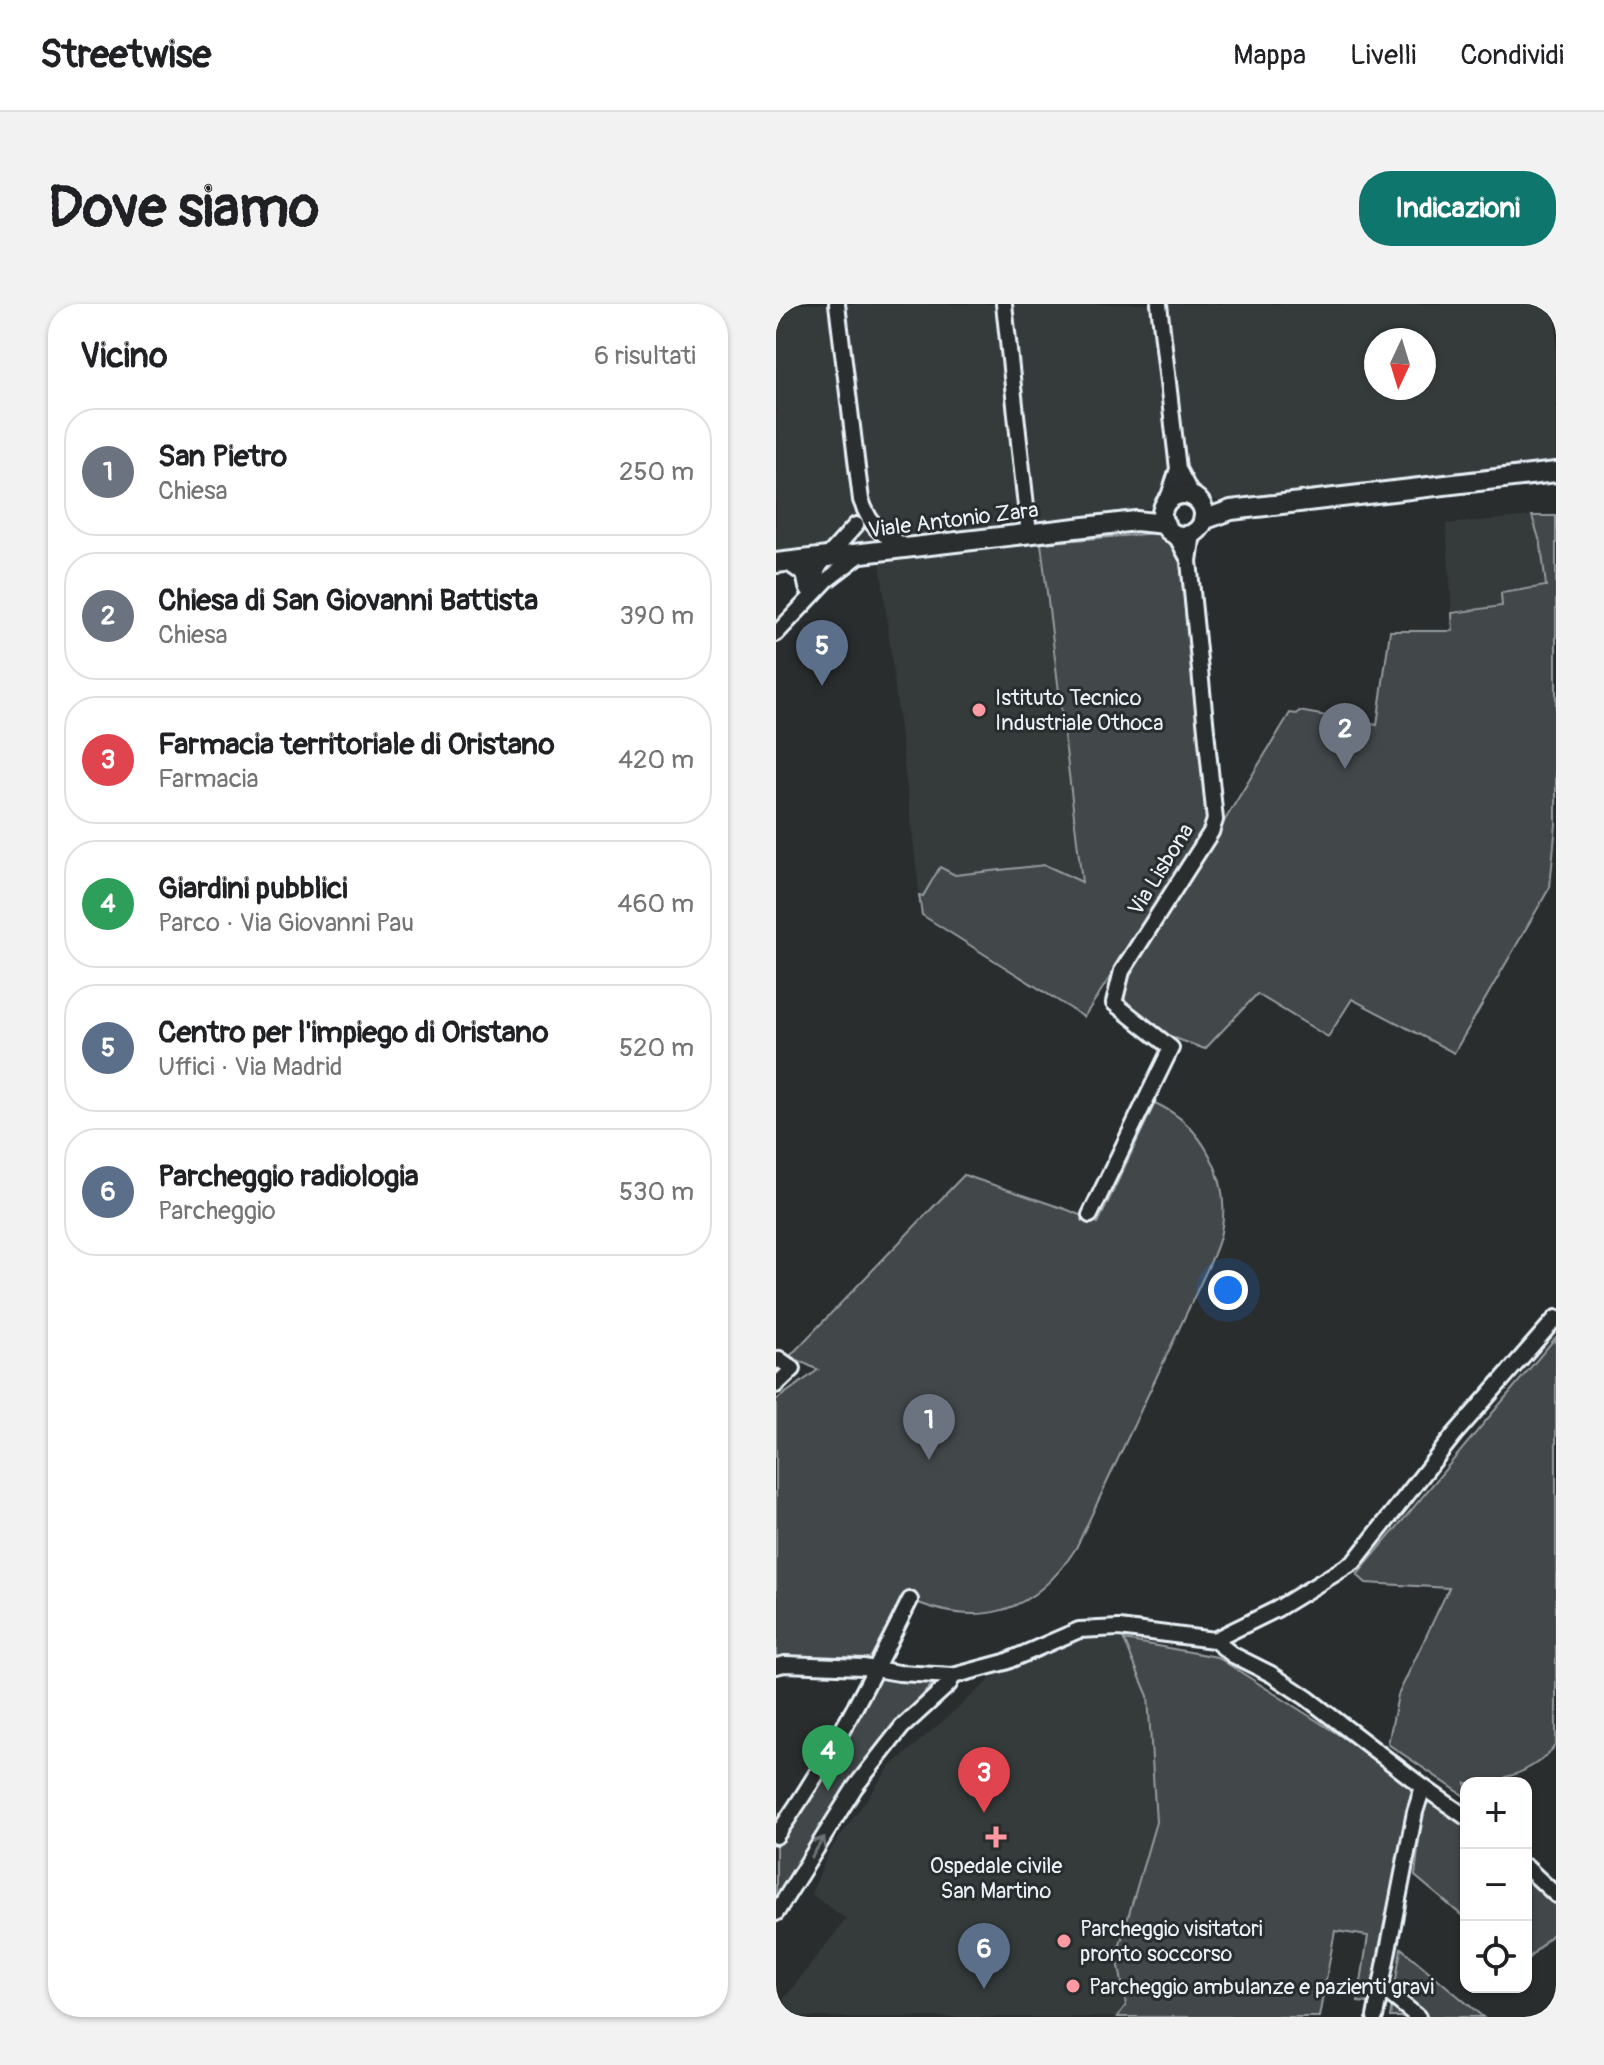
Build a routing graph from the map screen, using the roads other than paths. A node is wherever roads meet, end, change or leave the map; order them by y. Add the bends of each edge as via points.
1 (837, 304) edge
2 (1004, 304) edge
3 (1159, 304) edge
4 (1178, 469) junction
5 (1556, 472) edge
6 (861, 500) junction
7 (1182, 516) junction
8 (856, 525) junction
9 (1029, 534) junction
10 (909, 548) junction
11 (864, 554) junction
12 (827, 556) junction
13 (783, 563) edge
14 (809, 587) junction
15 (802, 605) junction
16 (776, 634) edge
17 (1090, 1215) dead end
18 (1556, 1318) edge
19 (776, 1361) edge
20 (776, 1385) edge
21 (910, 1600) dead end
22 (1214, 1640) junction
23 (776, 1666) edge
24 (877, 1669) junction
25 (953, 1676) junction
26 (1423, 1787) junction
27 (1460, 1813) edge
28 (776, 1836) edge
29 (1532, 1873) edge
30 (1556, 1895) edge
31 (776, 1913) edge
32 (1381, 1987) junction
33 (1375, 2017) edge
34 (1418, 2017) edge

1 - 6 street
2 - 9 street
3 - 4 street
4 - 7 street, Via Lisbona
4 - 7 street
5 - 7 main road
6 - 8 street
6 - 10 street via 878,531
7 - 9 main road, Viale Antonio Zara
7 - 17 street, Via Lisbona via 1215,820 1122,971 1114,1003 1171,1048
8 - 11 street
8 - 12 street
9 - 10 main road, Viale Antonio Zara
10 - 11 main road, Viale Antonio Zara
11 - 12 main road, Viale Antonio Zara
11 - 15 street
12 - 13 main road, Viale Antonio Zara
12 - 14 street
13 - 14 main road via 806,573
14 - 15 street
15 - 16 street
18 - 22 street via 1354,1562
19 - 20 street via 793,1369
21 - 24 street
22 - 25 street via 1119,1628 1079,1630 1005,1662
22 - 26 street via 1307,1698
23 - 24 street
24 - 25 street
24 - 28 street
31 -> 25 street via 855,1787 902,1727
26 - 27 street
26 - 32 street
29 - 30 street
32 - 33 street
32 - 34 street

